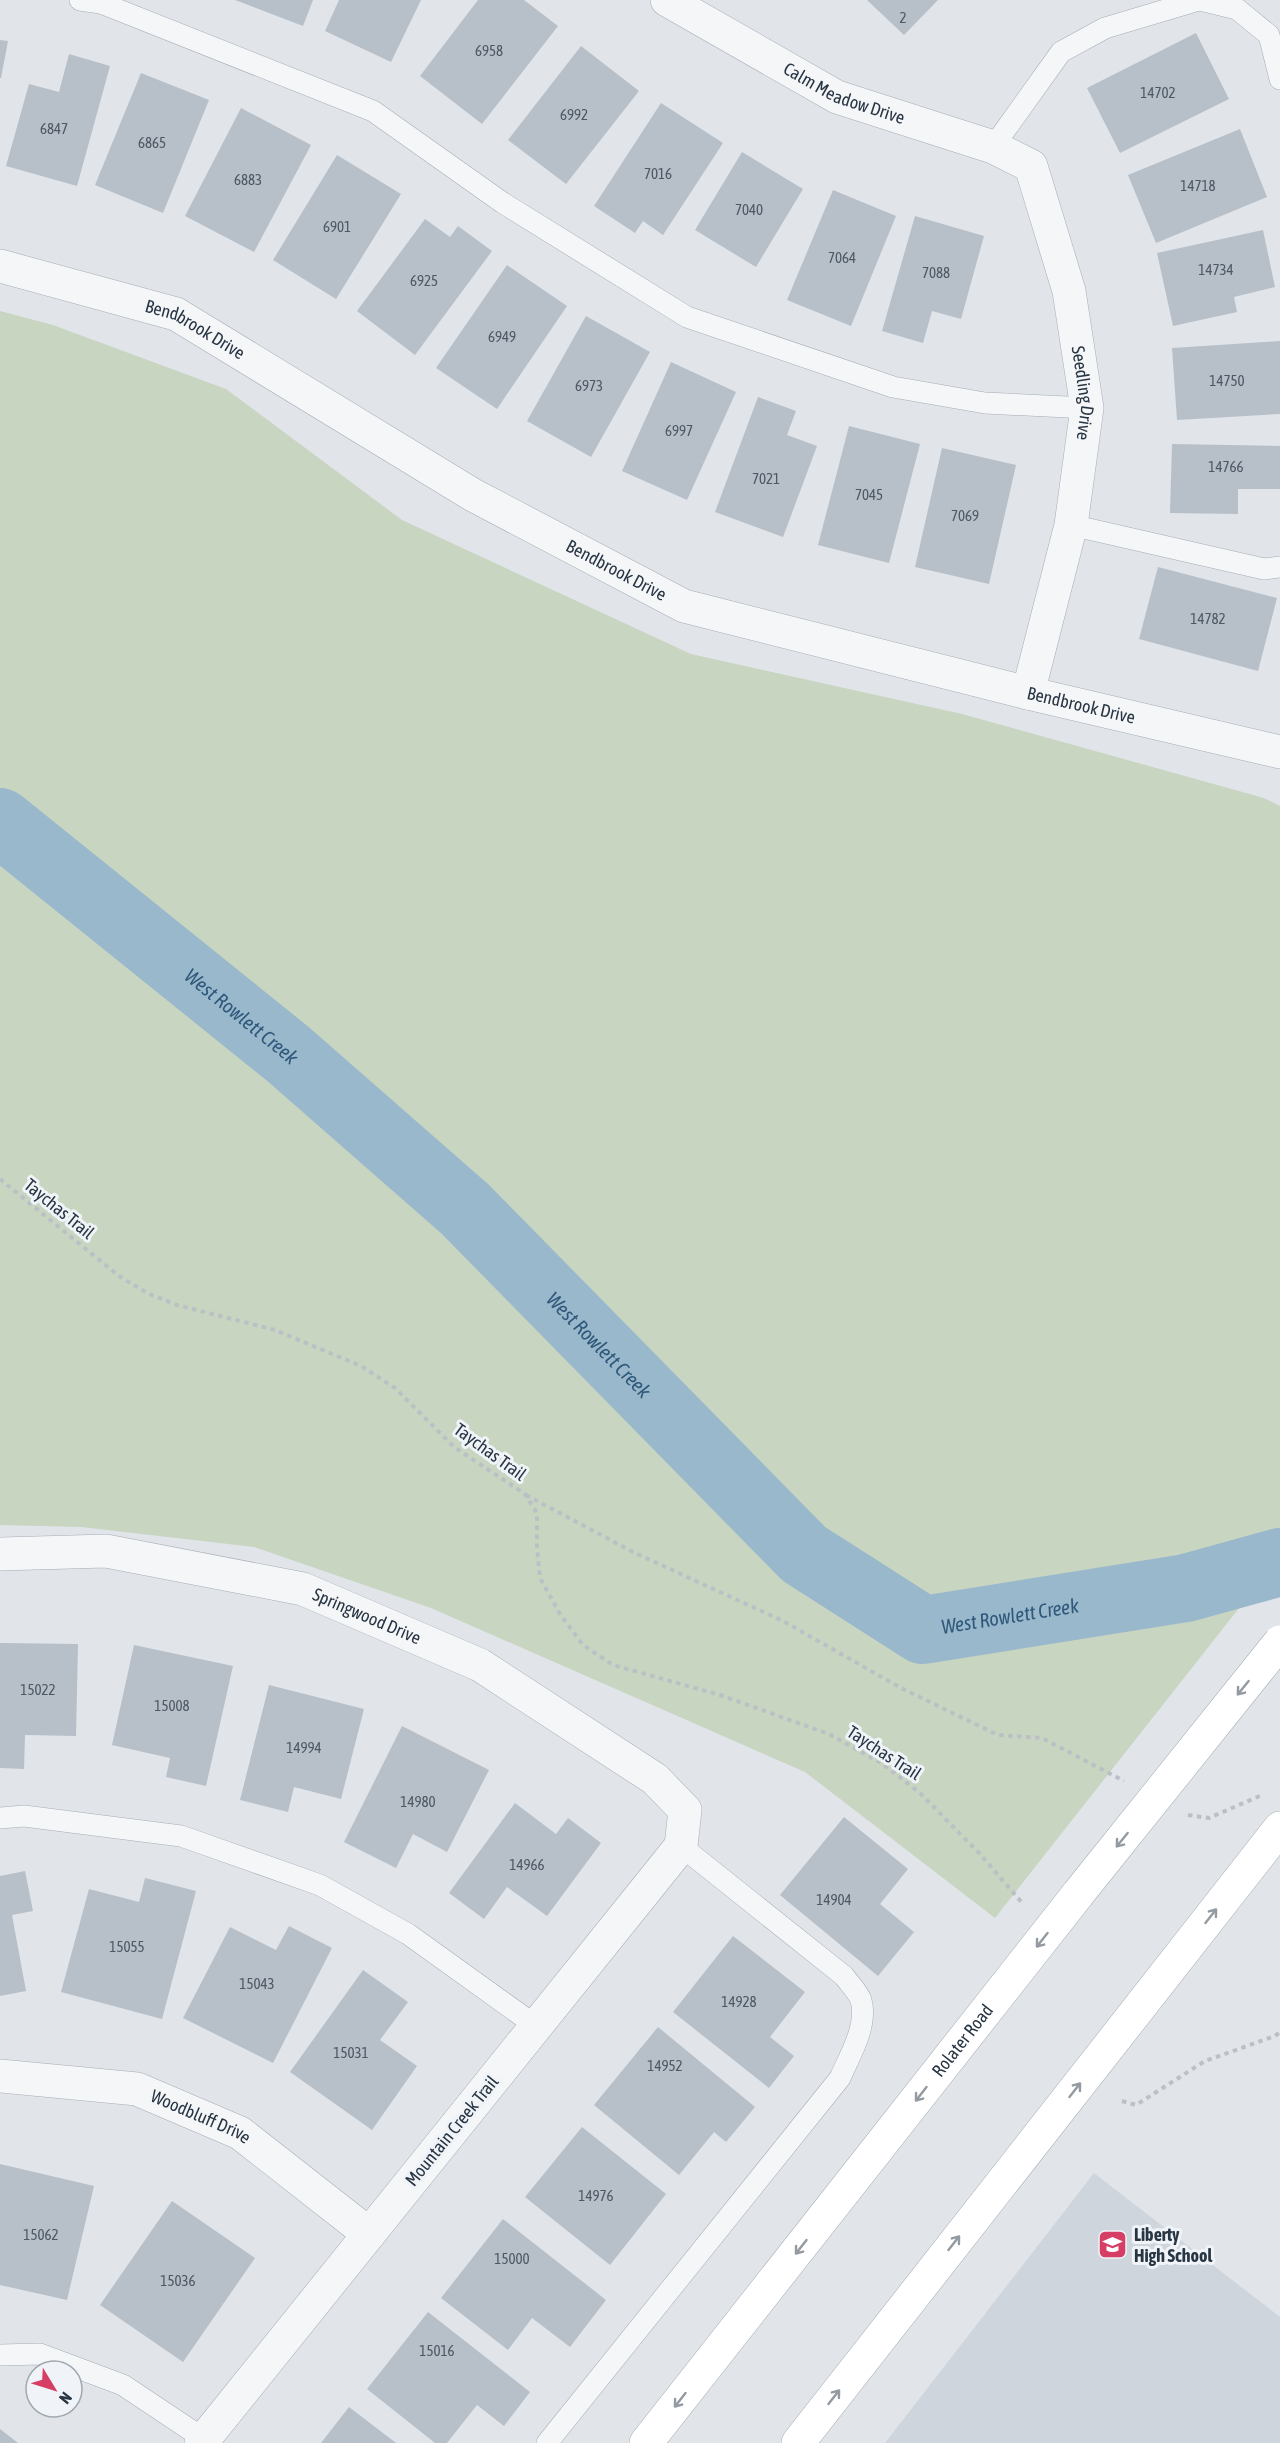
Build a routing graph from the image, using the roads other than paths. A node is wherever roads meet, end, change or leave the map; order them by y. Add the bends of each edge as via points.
1 (1200, 0) edge
2 (94, 1) edge
3 (672, 1) edge
4 (1280, 79) edge
5 (993, 147) junction
6 (1031, 166) joint
7 (0, 266) edge
8 (1087, 408) junction
9 (1071, 525) junction
10 (1280, 567) edge
11 (1028, 693) junction
12 (1280, 752) edge
13 (0, 1554) edge
14 (1280, 1642) edge
15 (0, 1818) edge
16 (1280, 1828) edge
17 (681, 1846) junction
18 (536, 2026) junction
19 (0, 2076) edge
20 (369, 2234) junction
21 (0, 2355) edge
22 (202, 2441) edge
23 (547, 2443) edge
24 (646, 2443) edge
25 (798, 2443) edge

1 - 4 lane via 1237,9 1269,35
1 - 5 lane via 1105,28 1061,51
2 - 8 lane via 373,111 503,203 687,317 893,387 985,403
3 - 5 street, Calm Meadow Drive via 837,98
5 - 6 street, Calm Meadow Drive
6 - 8 street, Seedling Drive via 1069,291
7 - 11 street, Bendbrook Drive via 176,314 473,495 684,606
8 - 9 street, Seedling Drive
9 - 10 lane via 1264,569
9 - 11 street, Seedling Drive
11 - 12 street, Bendbrook Drive
13 - 17 street, Springwood Drive via 106,1551 303,1589 480,1665 655,1779 685,1810
14 -> 24 main road, Rolater Road, bridge
15 - 18 lane via 24,1815 181,1836 320,1885 408,1934
25 -> 16 main road
17 - 18 street, Mountain Creek Trail
17 - 23 lane via 844,1976 861,1998 862,2021 840,2078
18 - 20 street, Mountain Creek Trail
19 - 20 street, Woodbluff Drive via 137,2089 240,2133
20 - 22 street, Mountain Creek Trail
21 - 22 lane via 40,2354 123,2385

